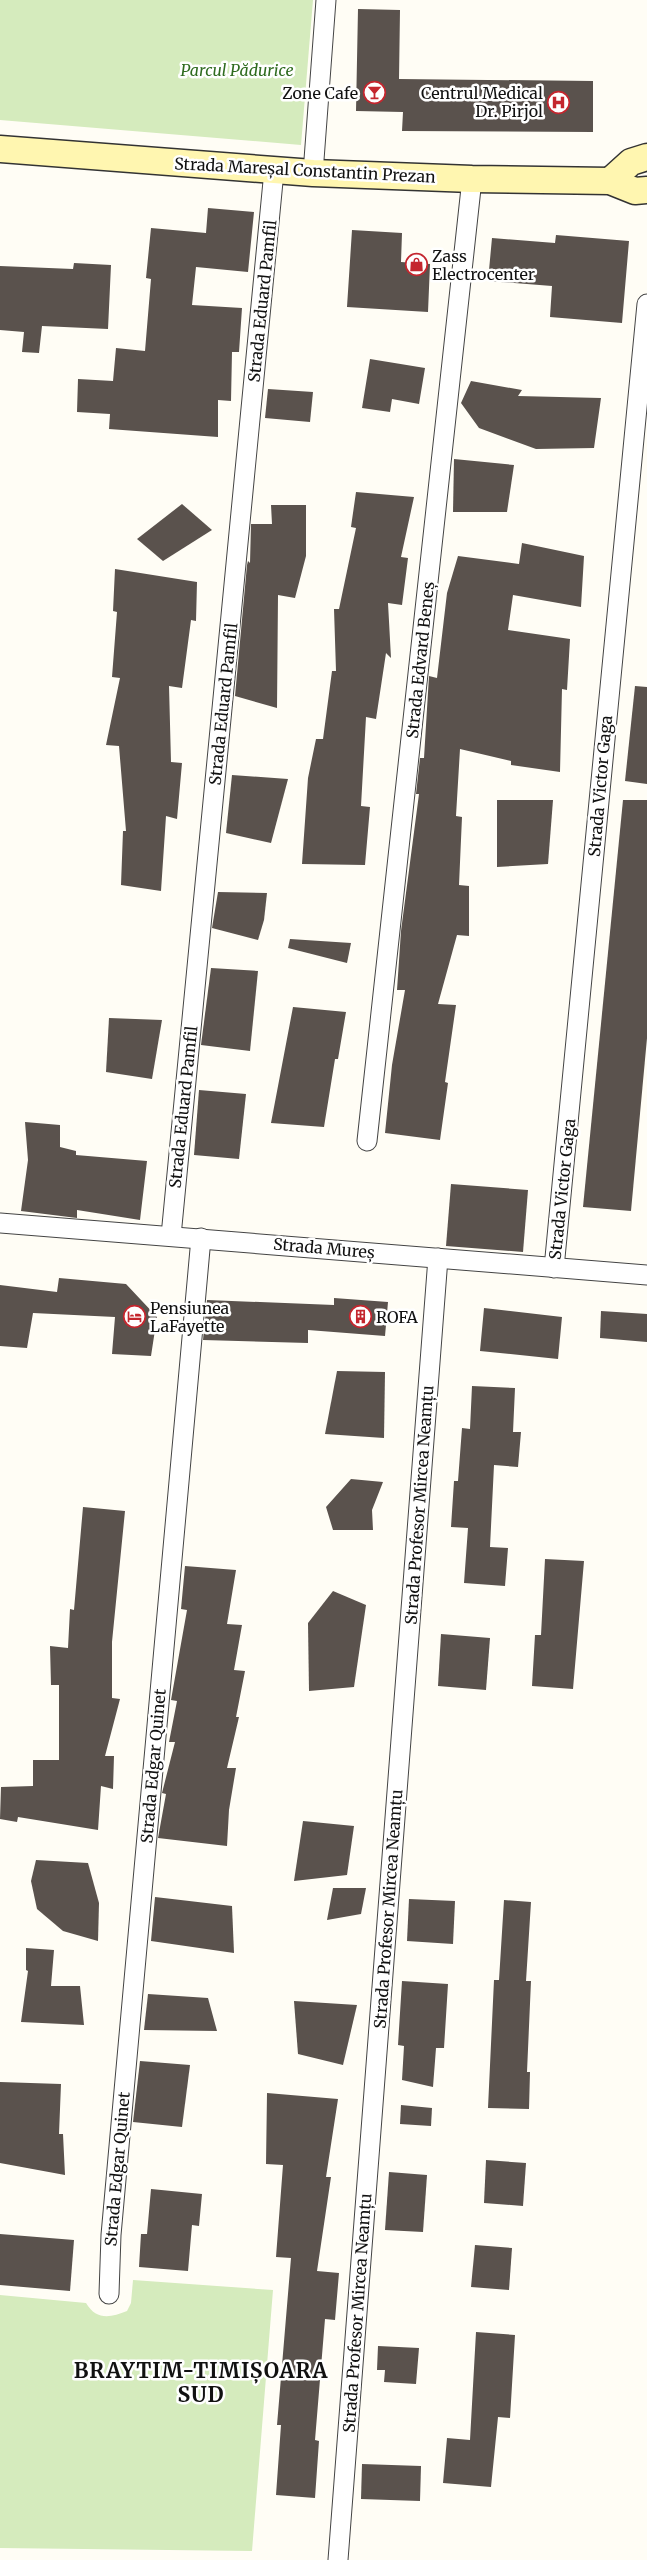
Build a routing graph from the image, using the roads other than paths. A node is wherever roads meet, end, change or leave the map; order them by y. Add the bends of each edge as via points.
1 (326, 0) edge
2 (0, 149) edge
3 (647, 157) edge
4 (274, 171) junction
5 (313, 174) junction
6 (472, 180) junction
7 (610, 181) junction
8 (647, 190) edge
9 (647, 304) edge
10 (367, 1140) dead end
11 (0, 1223) edge
12 (171, 1236) junction
13 (201, 1238) junction
14 (438, 1258) junction
15 (554, 1268) junction
16 (647, 1275) edge
17 (109, 2294) dead end
18 (338, 2560) edge

1 - 5 street
2 - 4 main road, Strada Mareșal Constantin Prezan
3 - 7 main road via 631,162
4 - 5 main road, Strada Mareșal Constantin Prezan
4 - 12 street, Strada Eduard Pamfil
5 - 6 main road, Strada Mareșal Constantin Prezan
6 - 7 main road, Strada Mareșal Constantin Prezan
6 - 10 street, Strada Edvard Beneș
7 - 8 main road, Strada Mareșal Constantin Prezan via 635,191
9 - 15 street, Strada Victor Gaga
11 - 12 street, Strada Mureș
12 - 13 street, Strada Mureș
13 - 14 street, Strada Mureș
13 - 17 street, Strada Edgar Quinet via 110,2235
14 - 15 street, Strada Mureș
14 - 18 street, Strada Profesor Mircea Neamțu
15 - 16 street, Strada Mureș

